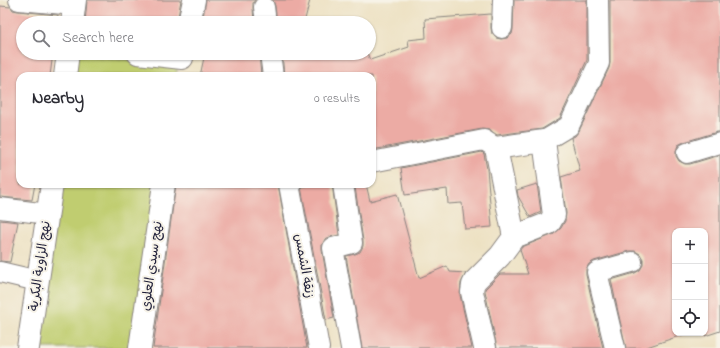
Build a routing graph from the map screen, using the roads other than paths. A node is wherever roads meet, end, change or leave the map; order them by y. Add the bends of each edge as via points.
1 (19, 0) edge
2 (194, 0) edge
3 (503, 0) edge
4 (598, 0) edge
5 (74, 9) edge
6 (191, 16) edge
7 (502, 28) dead end
8 (67, 60) edge
9 (271, 60) edge
10 (66, 72) edge
11 (272, 72) edge
12 (544, 141) junction
13 (720, 143) edge
14 (496, 148) junction
15 (687, 154) dead end
16 (376, 161) edge
17 (51, 188) edge
18 (163, 188) edge
19 (289, 188) edge
20 (343, 188) edge
21 (0, 208) edge
22 (48, 214) junction
23 (514, 237) junction
24 (632, 262) dead end
25 (0, 272) edge
26 (38, 281) junction
27 (28, 348) edge
28 (140, 348) edge
29 (319, 348) edge
30 (352, 348) edge
31 (486, 348) edge
32 (615, 348) edge

1 - 5 street
2 - 6 street
3 - 7 street
4 - 12 street via 599,63 569,126
8 - 10 street
9 - 11 street
12 - 14 street
12 - 23 street via 554,215 547,224
13 - 15 street
14 - 16 street via 484,140
14 - 23 street
17 - 22 street, نهج الزاوية البكرية
18 - 28 street, نهج سيدي العلوي
19 - 29 street, زنقة الشمس
20 - 30 street via 352,243 333,248
21 - 22 street
22 - 26 street, نهج الزاوية البكرية
23 - 31 street via 473,285 472,292
24 - 32 street via 597,272
25 - 26 street
26 - 27 street, نهج الزاوية البكرية

